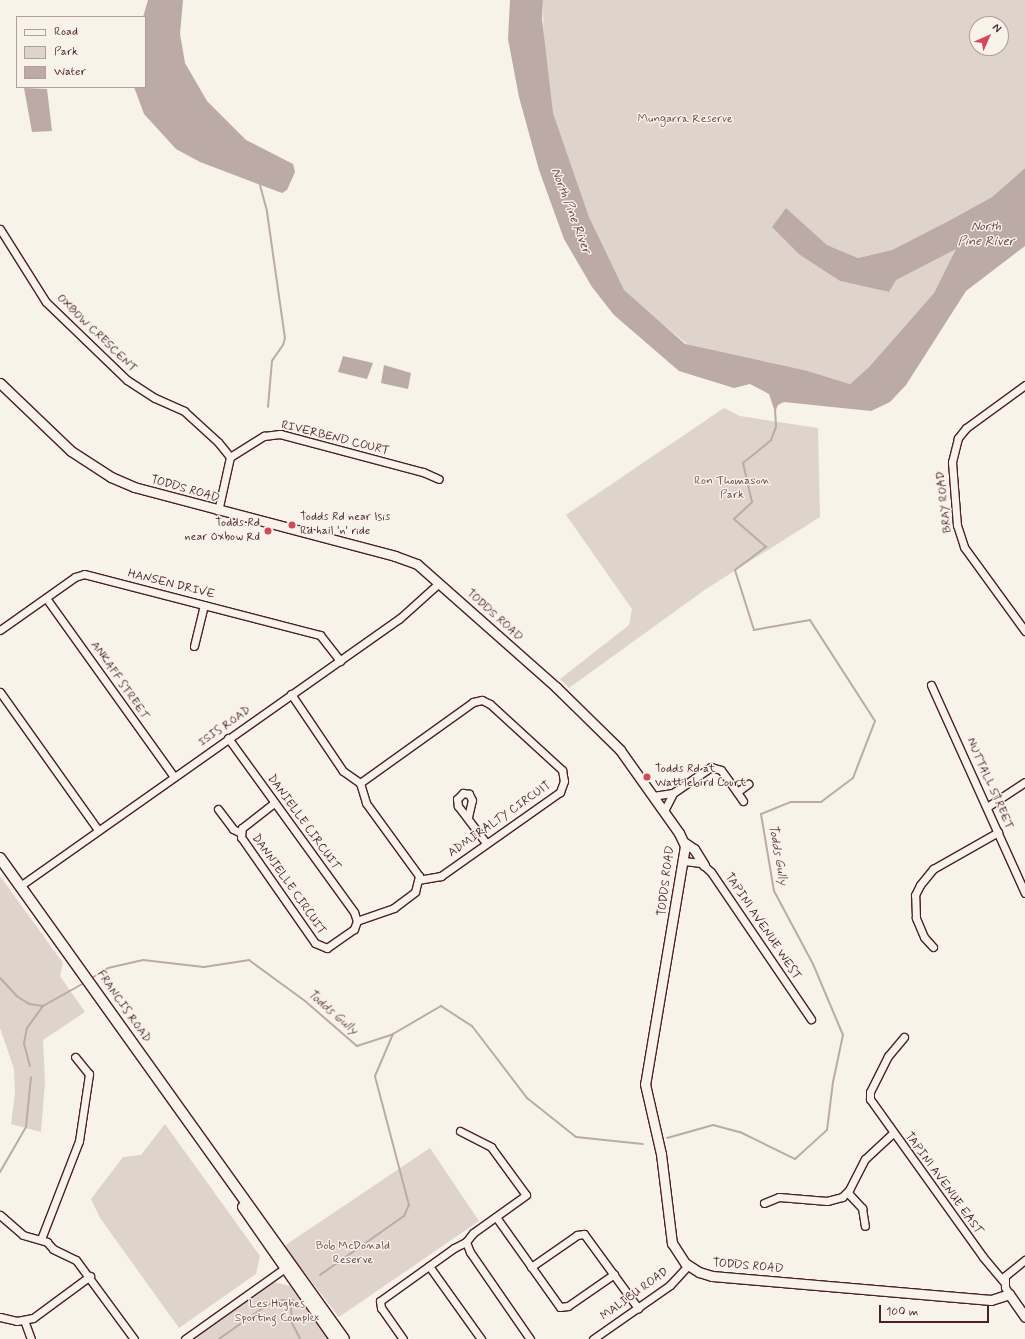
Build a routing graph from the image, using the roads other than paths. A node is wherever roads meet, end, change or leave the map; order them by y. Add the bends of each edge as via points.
1 (0, 229) edge
2 (0, 383) edge
3 (1025, 385) edge
4 (230, 457) junction
5 (439, 479) dead end
6 (218, 511) junction
7 (439, 583) junction
8 (46, 598) junction
9 (204, 605) junction
10 (0, 630) edge
11 (1025, 631) edge
12 (194, 646) dead end
13 (340, 661) junction
14 (931, 685) dead end
15 (0, 692) edge
16 (291, 694) junction
17 (228, 738) junction
18 (174, 777) junction
19 (1025, 782) edge
20 (360, 783) junction
21 (748, 784) dead end
22 (737, 792) junction
23 (673, 793) junction
24 (653, 796) junction
25 (743, 801) dead end
26 (274, 803) junction
27 (987, 807) junction
28 (218, 809) dead end
29 (664, 811) junction
30 (468, 817) dead end
31 (98, 830) junction
32 (998, 832) junction
33 (241, 833) junction
34 (486, 843) junction
35 (685, 843) junction
36 (0, 858) edge
37 (684, 861) junction
38 (704, 865) junction
39 (419, 880) junction
40 (20, 886) junction
41 (1025, 893) edge
42 (357, 921) junction
43 (933, 947) dead end
44 (812, 1019) dead end
45 (904, 1037) dead end
46 (75, 1057) dead end
47 (460, 1131) dead end
48 (893, 1133) junction
49 (848, 1193) junction
50 (764, 1204) dead end
51 (0, 1215) edge
52 (496, 1217) junction
53 (865, 1226) dead end
54 (41, 1239) junction
55 (466, 1242) junction
56 (1025, 1260) edge
57 (288, 1266) junction
58 (429, 1266) junction
59 (688, 1266) junction
60 (531, 1267) junction
61 (614, 1274) junction
62 (90, 1276) junction
63 (1004, 1282) junction
64 (1009, 1294) junction
65 (638, 1308) junction
66 (0, 1317) edge
67 (1025, 1317) edge
68 (24, 1320) junction
69 (30, 1339) edge
70 (134, 1339) edge
71 (185, 1339) edge
72 (335, 1339) edge
73 (344, 1339) edge
74 (403, 1339) edge
75 (481, 1339) edge
76 (530, 1339) edge
77 (593, 1339) edge

1 - 4 street, OXBOW CRESCENT via 46,302 127,380 155,398 184,410
2 - 6 street, TODDS ROAD via 71,451 111,477 156,495
3 - 11 street, BRAY ROAD via 966,428 958,438 952,462 959,536 964,547
4 - 5 street, RIVERBEND COURT via 264,436 280,434 423,472
4 - 6 street
6 - 7 street, TODDS ROAD via 407,560
7 - 13 street, ISIS ROAD via 399,619
7 - 24 street, TODDS ROAD via 607,736
8 - 9 street, HANSEN DRIVE via 75,577 84,574
8 - 10 street, HANSEN DRIVE
8 - 18 street, ANKAFF STREET
9 - 12 street
9 - 13 street, HANSEN DRIVE via 320,635
13 - 16 street, ISIS ROAD
14 - 27 street, NUTTALL STREET
15 - 31 street
16 - 17 street, ISIS ROAD
16 - 20 street via 344,771
17 - 18 street, ISIS ROAD
17 - 26 street, DANIELLE CIRCUIT
18 - 31 street, ISIS ROAD
19 - 27 street
20 - 34 street, ADMIRALTY CIRCUIT via 473,702 482,700 490,704 562,770 564,781 560,792
20 - 39 street via 366,803 418,873
21 - 22 street
22 - 23 street via 722,771 713,767 705,769
22 - 25 street
23 - 24 street
23 - 29 street
24 - 29 street, TODDS ROAD
26 - 33 street, DANNIELLE CIRCUIT via 246,824
26 - 42 street, DANIELLE CIRCUIT via 354,912
27 - 32 street, NUTTALL STREET
28 - 33 street, DANNIELLE CIRCUIT via 233,829
29 - 35 street, TODDS ROAD
30 - 34 street
31 - 40 street, ISIS ROAD
32 - 41 street, NUTTALL STREET
32 - 43 street via 933,869 920,885 916,895 916,918 924,938
33 - 42 street, DANNIELLE CIRCUIT via 243,842 319,946 332,946 354,929
34 - 39 street, ADMIRALTY CIRCUIT via 441,876
35 - 37 street, TODDS ROAD
35 - 38 street via 694,849
36 - 40 main road, FRANCIS ROAD
37 - 38 street
37 - 59 street, TODDS ROAD via 645,1084 661,1154 672,1243
38 - 44 street, TAPINI AVENUE WEST
39 - 42 street via 415,892 394,908
40 - 57 main road, FRANCIS ROAD via 224,1172 255,1225
45 - 48 street, TAPINI AVENUE EAST via 888,1056 869,1096
46 - 54 street via 89,1074 79,1142
47 - 52 street via 491,1147 526,1195
48 - 49 street via 860,1166
48 - 63 street, TAPINI AVENUE EAST
49 - 50 street via 831,1200 779,1198
49 - 53 street via 864,1212
51 - 54 street via 23,1235
52 - 55 street via 471,1234
52 - 60 street
54 - 62 street via 53,1249 76,1260
55 - 58 street
55 - 76 street via 470,1252
56 - 63 street via 1008,1273
57 - 71 street
57 - 72 main road, FRANCIS ROAD
57 - 73 main road, FRANCIS ROAD
58 - 74 street via 380,1302 381,1308
58 - 75 street
59 - 64 street, TODDS ROAD via 712,1276 936,1296 991,1300
59 - 65 street, MALIBU ROAD via 670,1285
60 - 61 street via 557,1304 563,1308
60 - 61 street via 583,1233 588,1236
61 - 65 street
62 - 68 street via 32,1318
62 - 70 street
63 - 64 street
64 - 67 street
65 - 77 street, MALIBU ROAD
66 - 68 street
68 - 69 street

